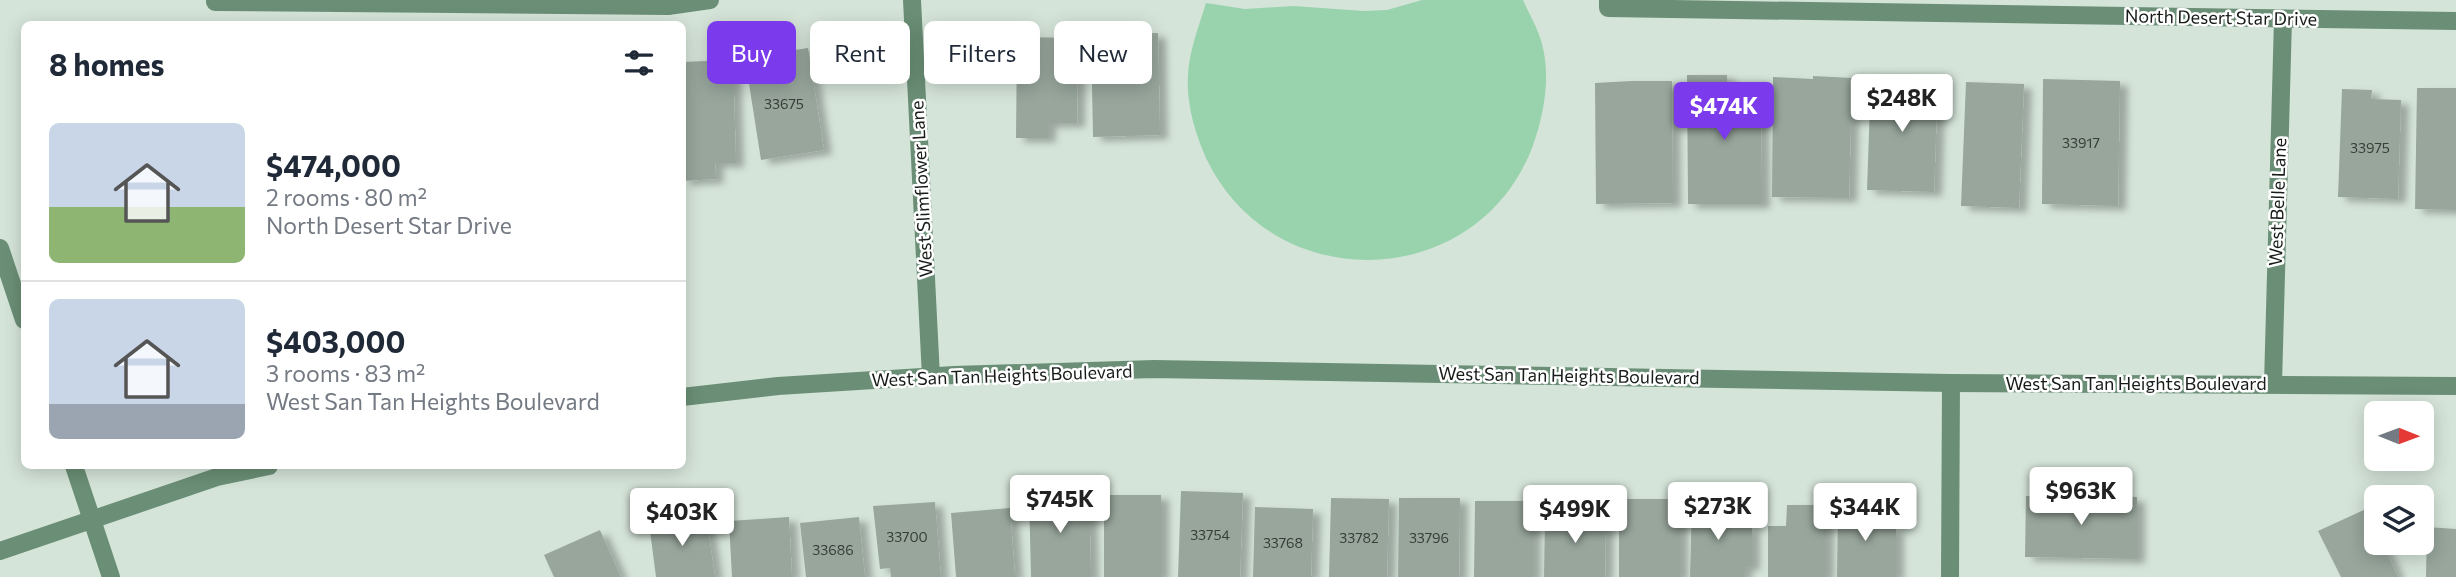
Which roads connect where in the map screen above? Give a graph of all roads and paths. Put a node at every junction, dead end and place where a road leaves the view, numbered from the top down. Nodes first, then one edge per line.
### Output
1 (710, 0) edge
2 (912, 0) edge
3 (215, 1) edge
4 (668, 3) edge
5 (1608, 4) edge
6 (2059, 8) edge
7 (2283, 19) junction
8 (2456, 21) edge
9 (0, 248) edge
10 (21, 311) edge
11 (931, 377) junction
12 (1951, 383) junction
13 (2273, 384) junction
14 (2456, 386) edge
15 (686, 397) edge
16 (75, 469) edge
17 (255, 469) edge
18 (92, 521) junction
19 (0, 551) edge
20 (111, 577) edge
21 (1950, 577) edge

1 - 4 street
2 - 11 street, West Slimflower Lane
3 - 4 street
5 - 6 street, North Desert Star Drive
6 - 7 street, North Desert Star Drive
7 - 8 street, North Desert Star Drive
7 - 13 street, West Belle Lane
9 - 10 street
11 - 12 street, West San Tan Heights Boulevard
11 - 15 street, West San Tan Heights Boulevard
12 - 13 street, West San Tan Heights Boulevard
12 - 21 street
13 - 14 street, West San Tan Heights Boulevard
16 - 18 street
17 - 18 street
18 - 19 street
18 - 20 street

